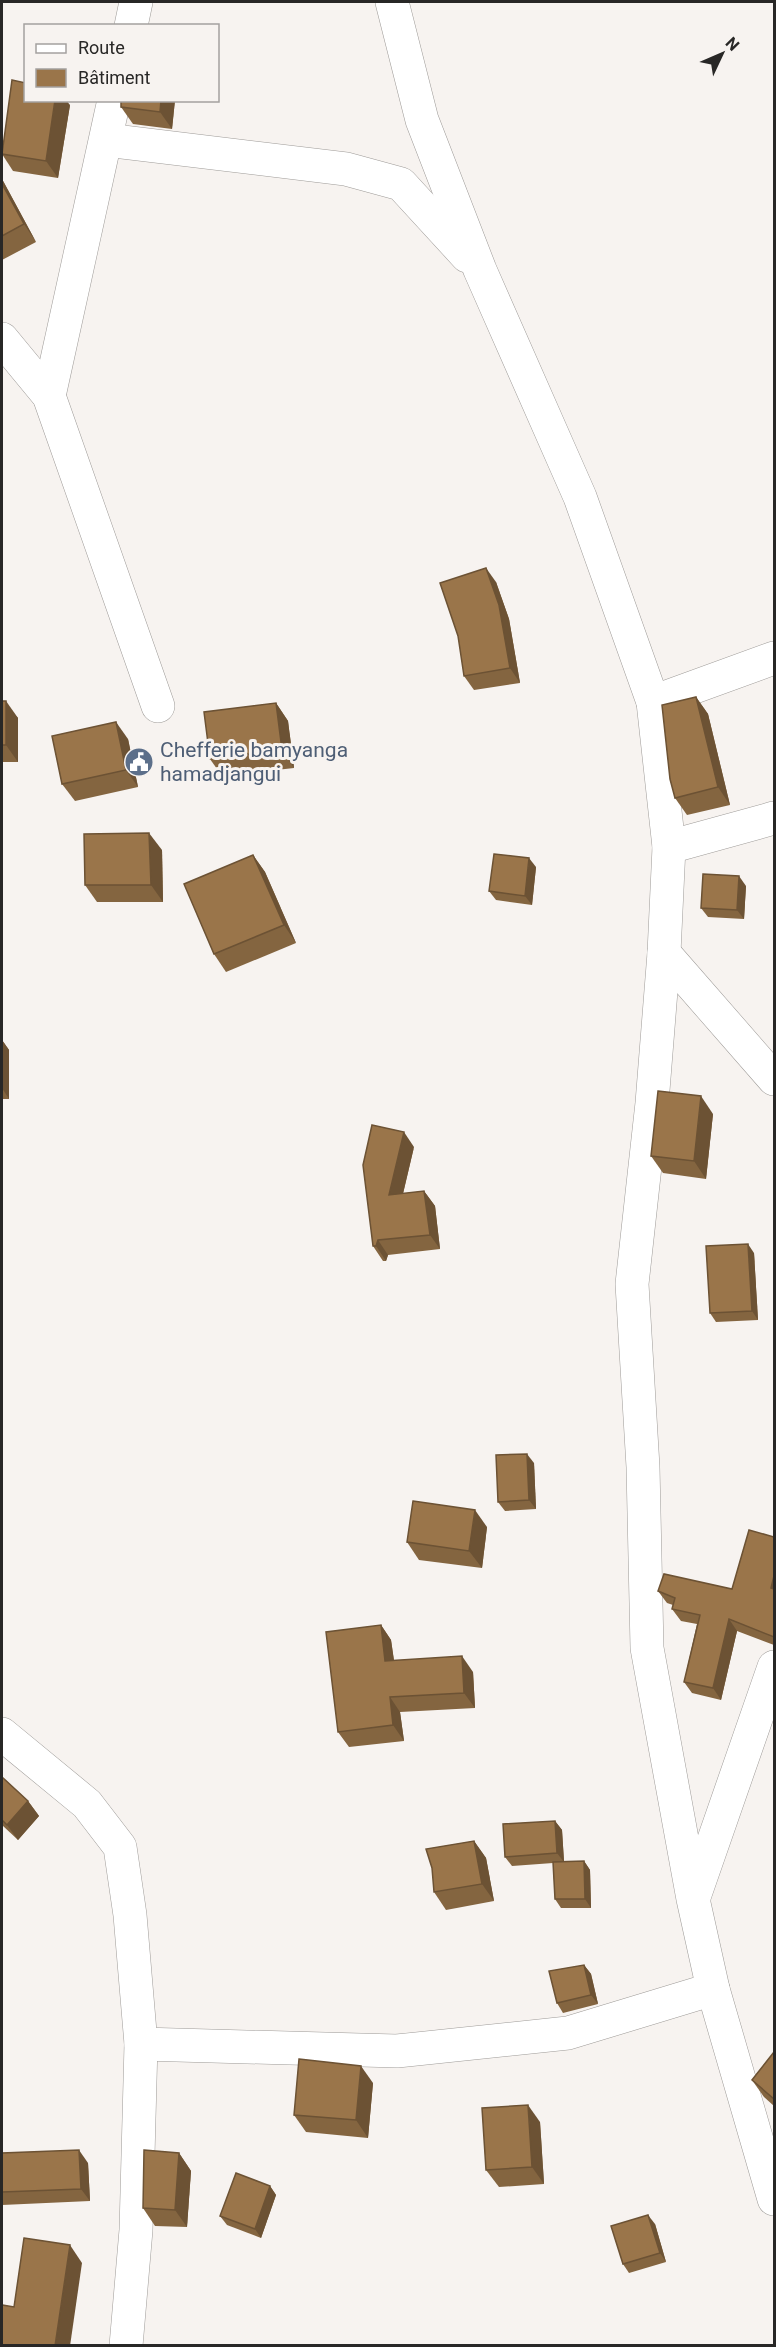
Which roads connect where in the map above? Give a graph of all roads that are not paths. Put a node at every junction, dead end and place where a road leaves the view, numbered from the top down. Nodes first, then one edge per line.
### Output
1 (136, 2) edge
2 (392, 2) edge
3 (131, 24) edge
4 (114, 102) edge
5 (106, 140) junction
6 (480, 270) junction
7 (2, 339) edge
8 (49, 396) junction
9 (774, 658) edge
10 (653, 702) junction
11 (158, 705) dead end
12 (774, 818) edge
13 (669, 847) junction
14 (664, 952) junction
15 (774, 1080) edge
16 (774, 1667) edge
17 (2, 1734) edge
18 (693, 1899) junction
19 (713, 1989) junction
20 (141, 2044) junction
21 (772, 2186) edge
22 (126, 2346) edge

1 - 3 street
2 - 6 street
4 - 5 street
5 - 6 street
5 - 8 street
6 - 10 street
7 - 8 street
8 - 11 street
9 - 10 street
10 - 13 street
12 - 13 street
13 - 14 street
14 - 15 street
14 - 18 street
16 - 18 street
17 - 20 street
18 - 19 street
19 - 20 street
19 - 21 street
20 - 22 street

